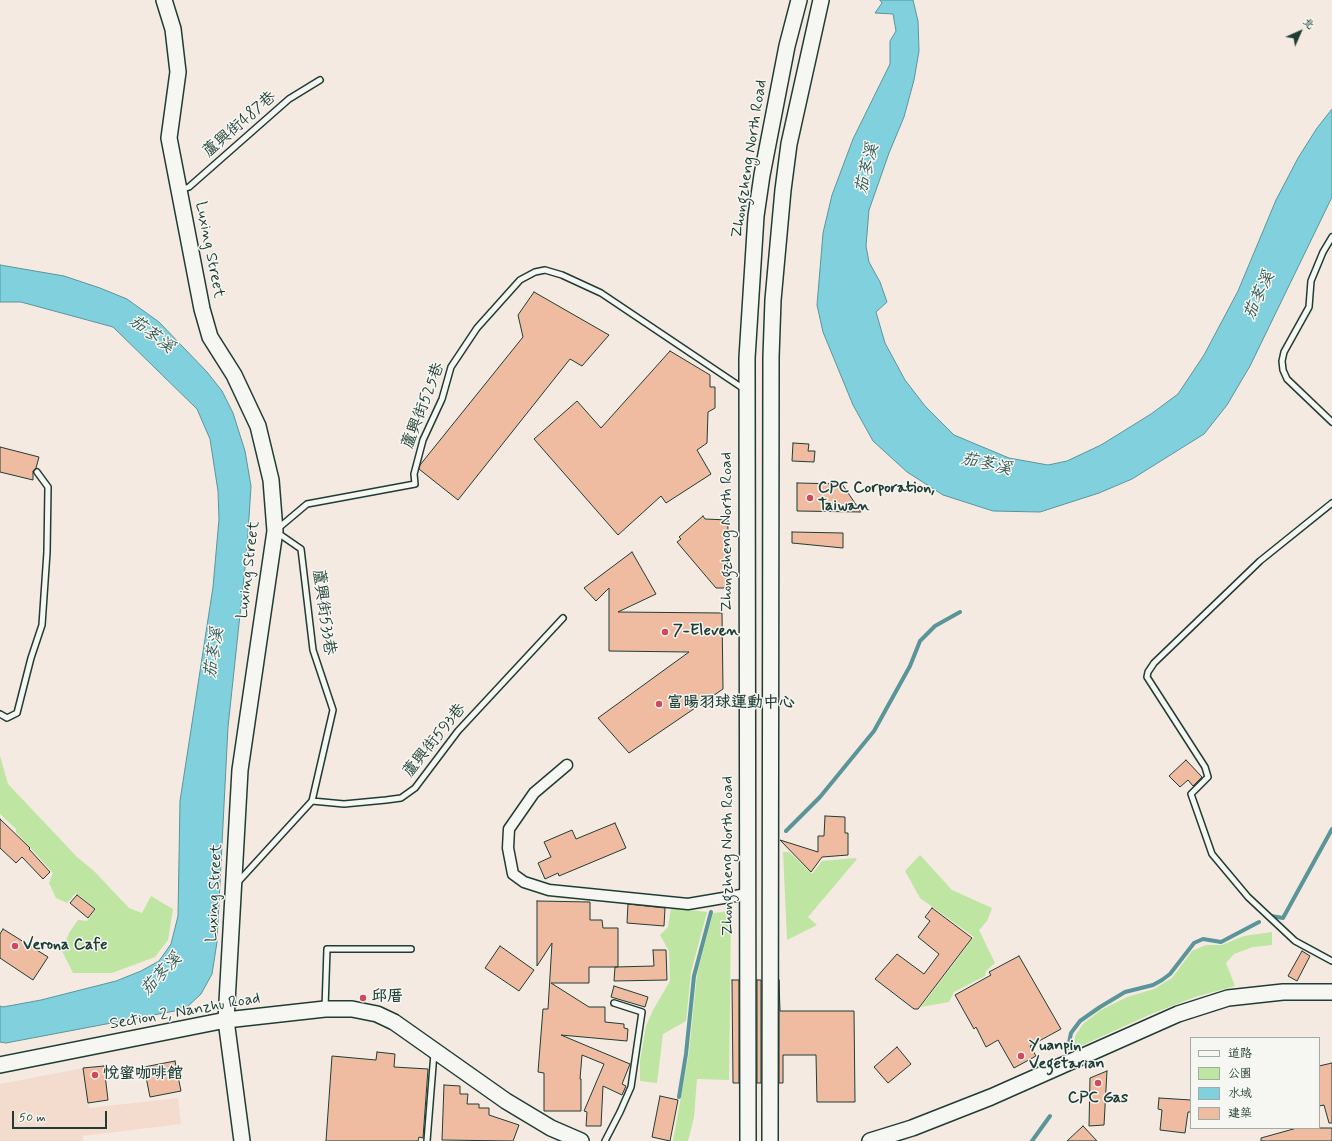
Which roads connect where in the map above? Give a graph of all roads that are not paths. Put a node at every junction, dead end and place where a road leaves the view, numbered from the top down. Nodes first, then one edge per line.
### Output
1 (164, 0) edge
2 (798, 0) edge
3 (821, 0) edge
4 (320, 80) dead end
5 (179, 190) junction
6 (1332, 237) edge
7 (746, 390) junction
8 (1332, 422) edge
9 (37, 472) dead end
10 (1332, 503) edge
11 (275, 531) junction
12 (563, 618) dead end
13 (0, 714) edge
14 (568, 765) dead end
15 (312, 801) junction
16 (233, 887) junction
17 (747, 894) junction
18 (412, 949) dead end
19 (1332, 961) edge
20 (1332, 992) edge
21 (614, 1002) dead end
22 (325, 1009) junction
23 (226, 1020) junction
24 (434, 1050) junction
25 (0, 1065) edge
26 (242, 1141) edge
27 (427, 1141) edge
28 (581, 1141) edge
29 (605, 1141) edge
30 (748, 1141) edge
31 (770, 1141) edge
32 (870, 1141) edge

1 - 5 street, Luxing Street
2 - 7 street, Zhongzheng North Road
3 - 31 street
4 - 5 lane, 蘆興街487巷
5 - 11 street, Luxing Street
6 - 8 lane
7 - 11 lane, 蘆興街525巷
7 - 17 street, Zhongzheng North Road
9 - 13 lane
10 - 19 lane
11 - 15 lane, 蘆興街533巷
11 - 16 street, Luxing Street
12 - 15 lane, 蘆興街593巷
14 - 17 street
15 - 16 lane
16 - 23 street, Luxing Street
17 - 30 street, Zhongzheng North Road
18 - 22 lane
20 - 32 street
21 - 29 lane
22 - 23 street, Section 2, Nanzhu Road
22 - 24 street, Section 2, Nanzhu Road
23 - 25 street, Section 2, Nanzhu Road
23 - 26 street, Luxing Street
24 - 27 lane
24 - 28 street, Section 2, Nanzhu Road

